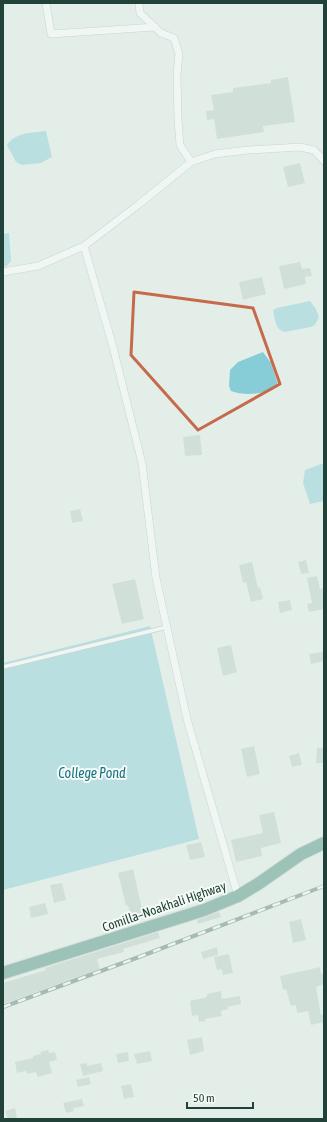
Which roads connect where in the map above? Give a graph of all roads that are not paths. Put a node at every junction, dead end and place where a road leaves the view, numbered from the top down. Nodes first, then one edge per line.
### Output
1 (46, 3) edge
2 (139, 3) edge
3 (155, 27) junction
4 (324, 161) edge
5 (191, 162) junction
6 (84, 246) junction
7 (3, 272) edge
8 (167, 627) junction
9 (3, 668) edge
10 (324, 843) edge
11 (238, 896) junction
12 (3, 973) edge

1 - 3 street
2 - 3 street
3 - 5 street
4 - 5 street
5 - 6 street
6 - 7 street
6 - 8 street
8 - 9 lane
8 - 11 street
10 - 11 highway, Comilla–Noakhali Highway
11 - 12 highway, Comilla–Noakhali Highway

